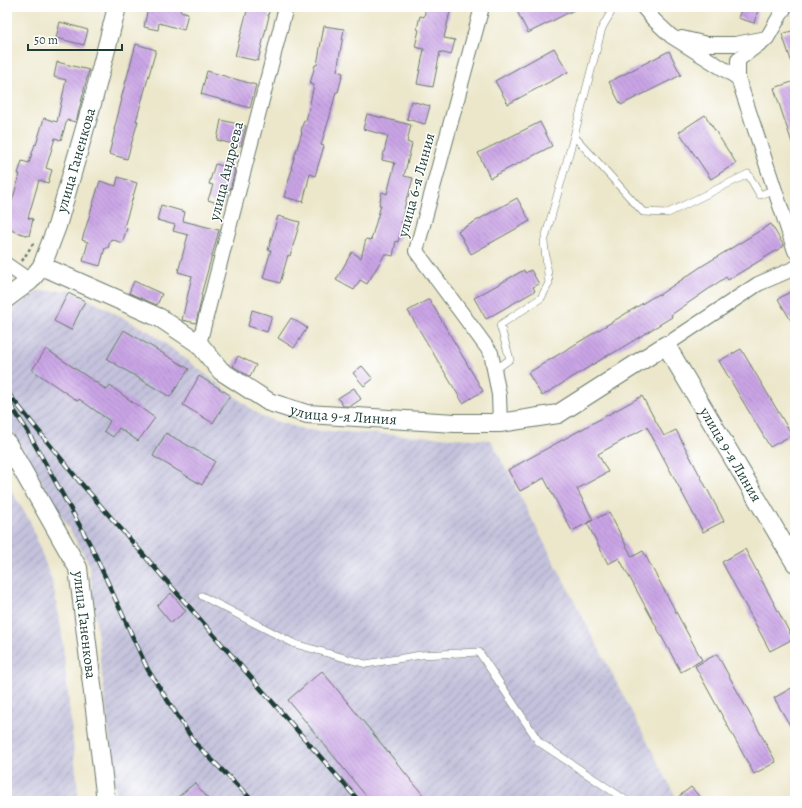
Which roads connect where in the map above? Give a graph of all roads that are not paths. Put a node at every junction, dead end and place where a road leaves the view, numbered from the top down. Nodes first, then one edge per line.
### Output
1 (117, 7) edge
2 (286, 7) edge
3 (482, 7) edge
4 (614, 7) edge
5 (644, 7) edge
6 (785, 7) edge
7 (671, 36) junction
8 (767, 38) junction
9 (738, 78) junction
10 (574, 136) junction
11 (775, 189) junction
12 (795, 250) edge
13 (7, 265) edge
14 (42, 266) junction
15 (795, 268) edge
16 (30, 281) junction
17 (7, 298) edge
18 (199, 344) junction
19 (666, 345) junction
20 (495, 370) junction
21 (500, 423) junction
22 (7, 443) edge
23 (795, 563) edge
24 (202, 596) dead end
25 (795, 792) edge
26 (795, 799) edge
27 (106, 801) edge
28 (627, 801) edge

1 - 14 street, улица Ганенкова
2 - 18 street, улица Андреева
3 - 20 street, улица 6-я Линия
4 - 10 lane
5 - 7 street
6 - 8 street
7 - 8 street
7 - 9 street
8 - 9 street
9 - 11 street
10 - 11 lane
10 - 20 lane
11 - 12 street
13 - 16 street
14 - 16 street, улица Ганенкова
14 - 18 street, улица 9-я Линия
15 - 19 street, улица 9-я Линия
16 - 17 street, улица Ганенкова
18 - 21 street, улица 9-я Линия
19 - 21 street, улица 9-я Линия
19 - 23 street, улица 9-я Линия
20 - 21 street, улица 6-я Линия
22 - 27 street, улица Ганенкова
24 - 28 lane
25 - 26 lane

